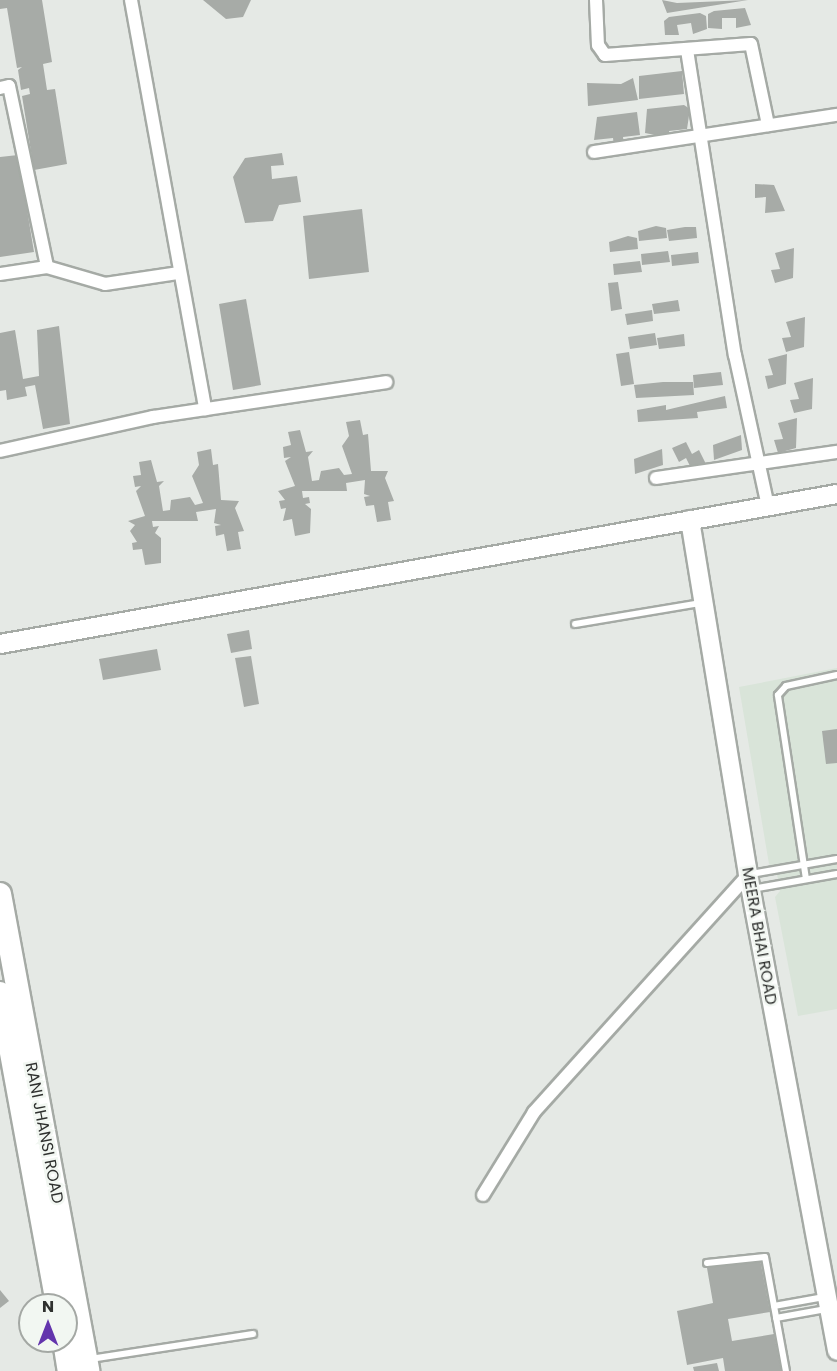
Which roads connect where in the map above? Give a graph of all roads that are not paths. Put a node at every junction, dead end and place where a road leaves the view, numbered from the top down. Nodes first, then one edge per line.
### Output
1 (131, 0) edge
2 (596, 0) edge
3 (687, 50) junction
4 (0, 88) edge
5 (837, 115) edge
6 (768, 125) junction
7 (702, 136) junction
8 (594, 152) dead end
9 (47, 267) junction
10 (179, 273) junction
11 (0, 274) edge
12 (386, 382) dead end
13 (205, 409) junction
14 (0, 451) edge
15 (837, 452) edge
16 (757, 465) junction
17 (656, 478) dead end
18 (837, 494) edge
19 (768, 506) junction
20 (690, 520) junction
21 (703, 603) junction
22 (575, 624) dead end
23 (0, 644) edge
24 (837, 675) edge
25 (837, 859) edge
26 (804, 865) junction
27 (837, 874) edge
28 (806, 879) junction
29 (749, 882) junction
30 (0, 894) edge
31 (0, 993) edge
32 (5, 1050) edge
33 (483, 1195) dead end
34 (707, 1263) dead end
35 (55, 1293) edge
36 (828, 1303) junction
37 (774, 1306) junction
38 (776, 1318) junction
39 (253, 1334) dead end
40 (837, 1351) edge
41 (72, 1353) edge
42 (81, 1367) edge
43 (786, 1371) edge

1 - 10 street
2 - 3 street
3 - 6 street
3 - 7 street
4 - 9 street
5 - 6 street
6 - 7 street
7 - 8 street
7 - 16 street
9 - 10 street
9 - 11 street
10 - 13 street
12 - 13 street
13 - 14 street
15 - 16 street
16 - 17 street
16 - 19 street
18 - 19 street
19 - 20 street
20 - 21 street, MEERA BHAI ROAD
20 - 23 street
21 - 22 lane
21 - 29 street, MEERA BHAI ROAD
24 - 26 lane
25 - 26 lane
26 - 28 lane
26 - 29 lane
27 - 28 lane
28 - 29 lane
29 - 33 street
29 - 36 street, MEERA BHAI ROAD
30 - 42 highway, RANI JHANSI ROAD
31 - 32 highway, RANI JHANSI ROAD
32 - 35 highway, RANI JHANSI ROAD
34 - 37 lane
36 - 37 lane
36 - 38 lane
36 - 40 street, MEERA BHAI ROAD
37 - 38 lane
38 - 43 lane
39 - 42 lane
41 - 42 highway

